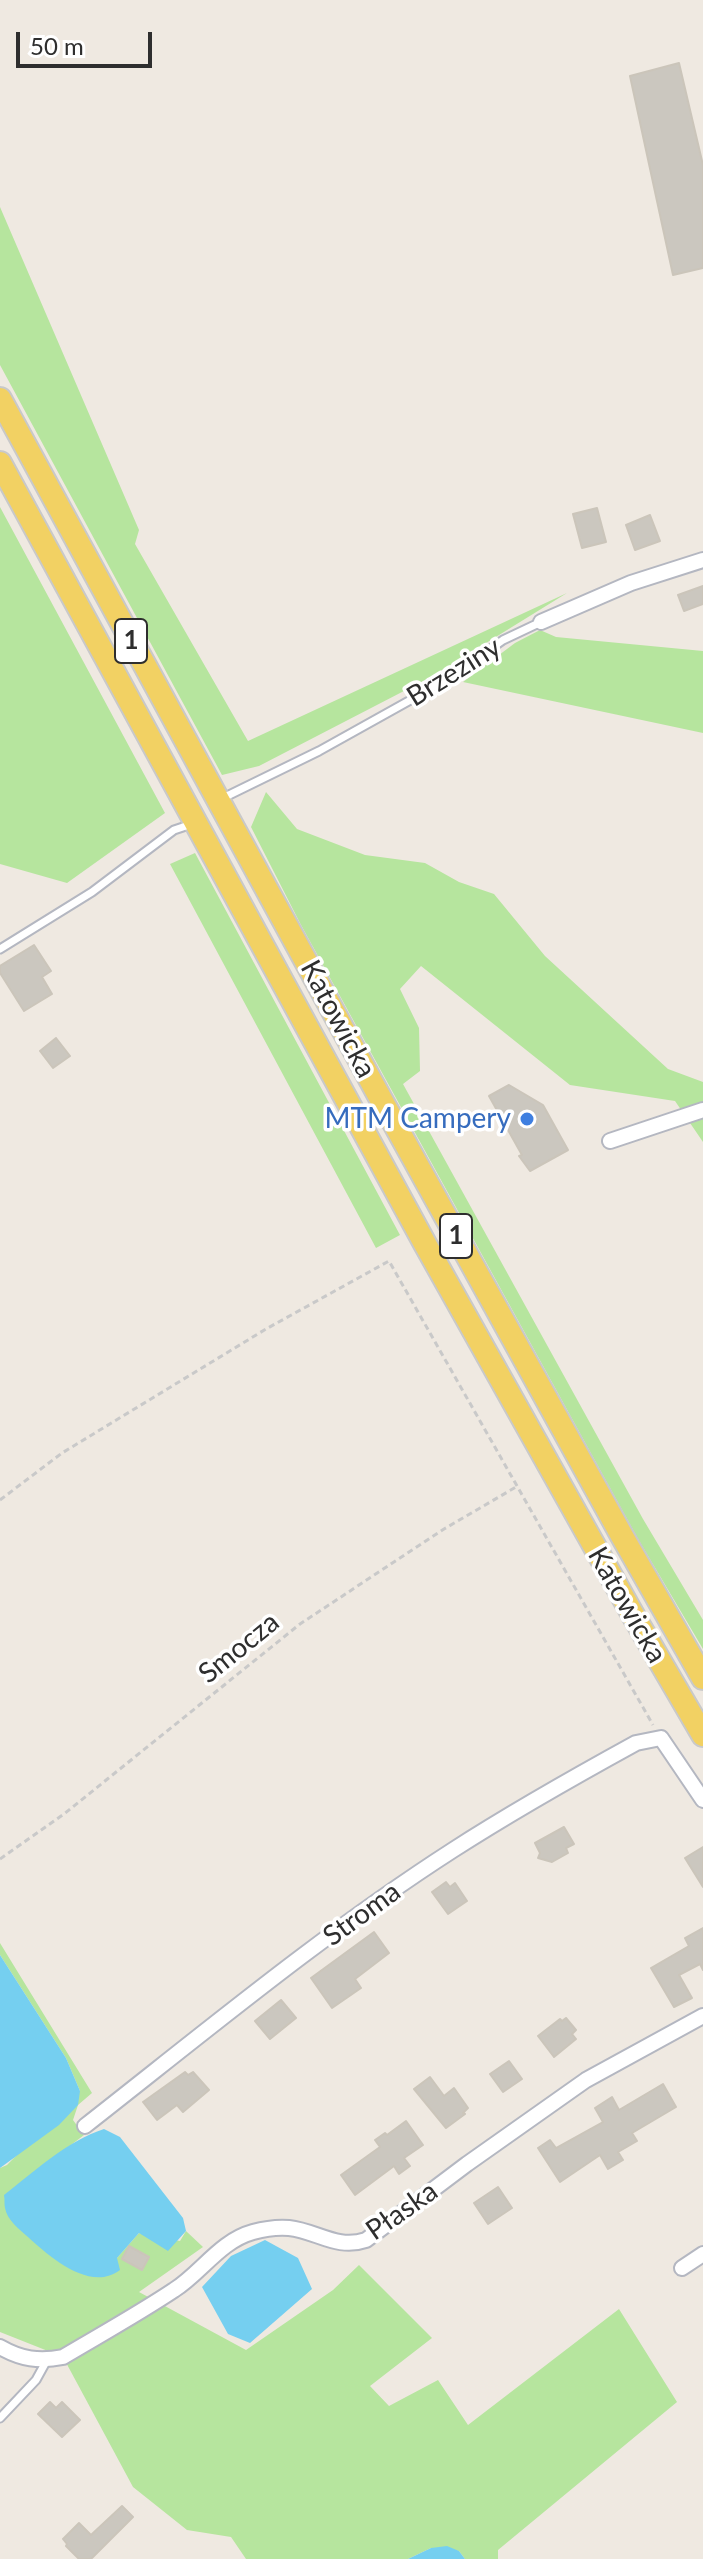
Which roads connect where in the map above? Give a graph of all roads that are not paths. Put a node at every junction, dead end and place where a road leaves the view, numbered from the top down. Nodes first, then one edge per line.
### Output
1 (0, 399) edge
2 (0, 463) edge
3 (703, 560) edge
4 (541, 622) joint
5 (213, 791) junction
6 (197, 825) junction
7 (0, 949) edge
8 (703, 1110) edge
9 (610, 1141) dead end
10 (703, 1678) edge
11 (703, 1735) edge
12 (703, 1800) edge
13 (703, 2016) edge
14 (85, 2126) dead end
15 (703, 2254) edge
16 (682, 2268) dead end
17 (0, 2347) edge
18 (47, 2360) junction
19 (0, 2418) edge

1 - 5 main road, Katowicka / 1
2 - 6 main road, Katowicka / 1
3 - 4 street, Brzeziny
4 - 5 lane, Brzeziny
5 - 10 main road, Katowicka / 1
6 - 7 lane
6 - 11 main road, Katowicka / 1
8 - 9 street
12 - 14 street, Stroma
13 - 18 street, Płaska
15 - 16 street
17 - 18 street
18 - 19 lane

